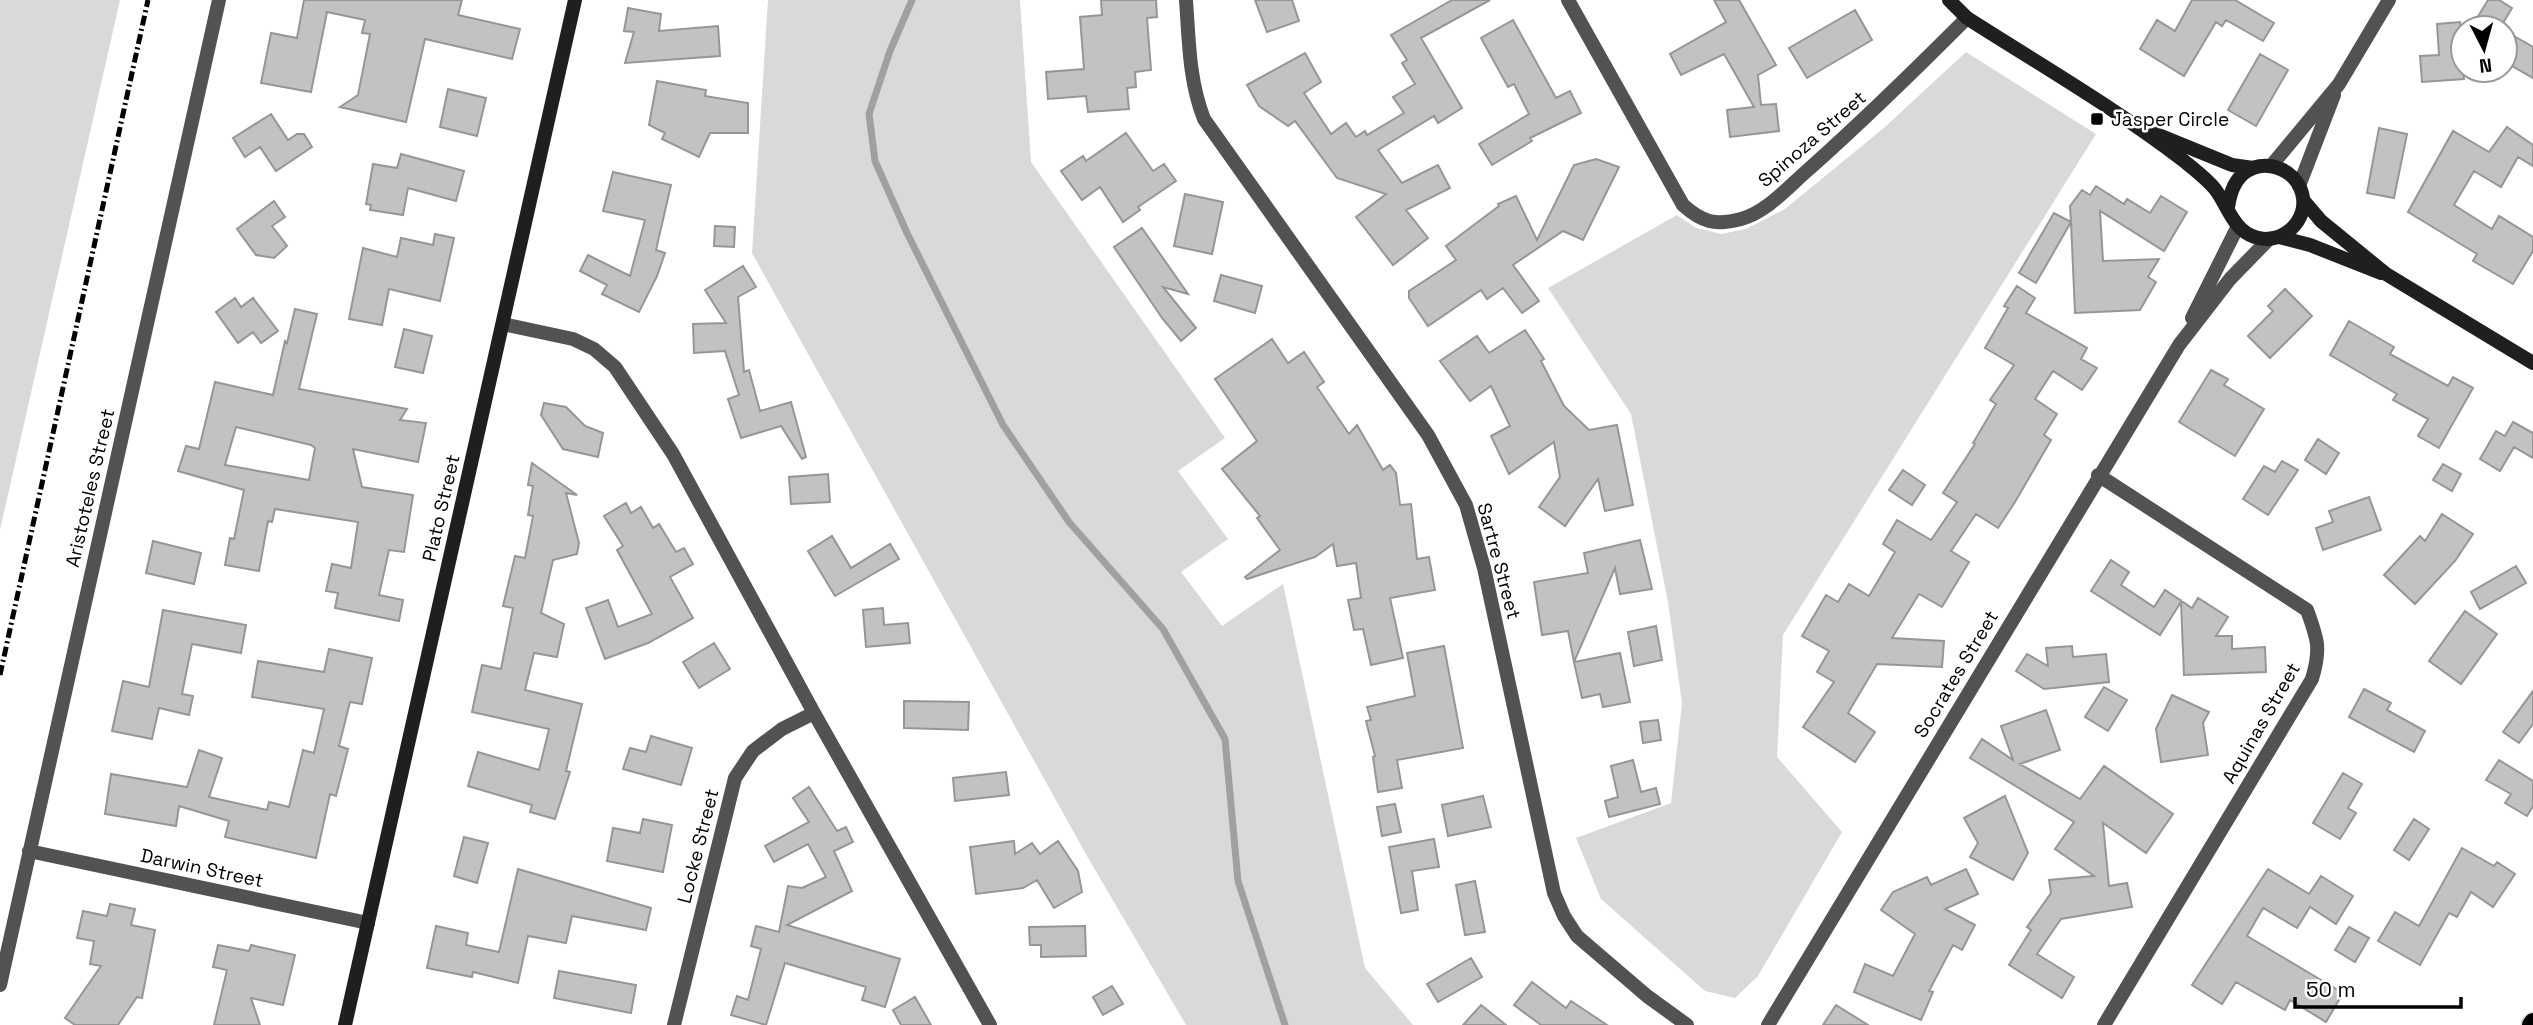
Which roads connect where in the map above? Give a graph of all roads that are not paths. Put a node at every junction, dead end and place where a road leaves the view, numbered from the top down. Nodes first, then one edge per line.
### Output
1 (219, 0) edge
2 (575, 0) edge
3 (1186, 0) edge
4 (1568, 0) edge
5 (1949, 0) edge
6 (2389, 0) edge
7 (1967, 18) junction
8 (2339, 84) junction
9 (2134, 124) junction
10 (2271, 166) junction
11 (2253, 168) junction
12 (2299, 186) junction
13 (2304, 201) junction
14 (2228, 207) junction
15 (2238, 226) junction
16 (2274, 238) junction
17 (2386, 274) junction
18 (503, 324) junction
19 (2179, 345) junction
20 (2533, 363) edge
21 (2098, 475) junction
22 (814, 713) junction
23 (29, 851) junction
24 (368, 923) junction
25 (0, 985) edge
26 (345, 1025) edge
27 (674, 1025) edge
28 (990, 1025) edge
29 (1686, 1025) edge
30 (1768, 1025) edge
31 (2104, 1025) edge

1 - 23 street, Aristoteles Street
2 - 18 street, Plato Street
3 - 29 street, Sartre Street
4 - 7 street, Spinoza Street
5 - 7 street
6 - 8 street
7 - 9 street
8 - 10 street
8 - 12 street
9 - 11 street
9 - 14 street
10 - 11 street
10 - 12 street
11 - 14 street
12 - 13 street
13 - 16 street
13 - 17 street
14 - 15 street
15 - 16 street
15 - 19 street, Socrates Street
16 - 17 street
16 - 19 street, Socrates Street
17 - 20 street
18 - 22 street
18 - 24 street, Plato Street
19 - 21 street, Socrates Street
21 - 30 street, Socrates Street
21 - 31 street, Aquinas Street
22 - 27 street, Locke Street
22 - 28 street
23 - 24 street, Darwin Street
23 - 25 street, Aristoteles Street
24 - 26 street, Plato Street

